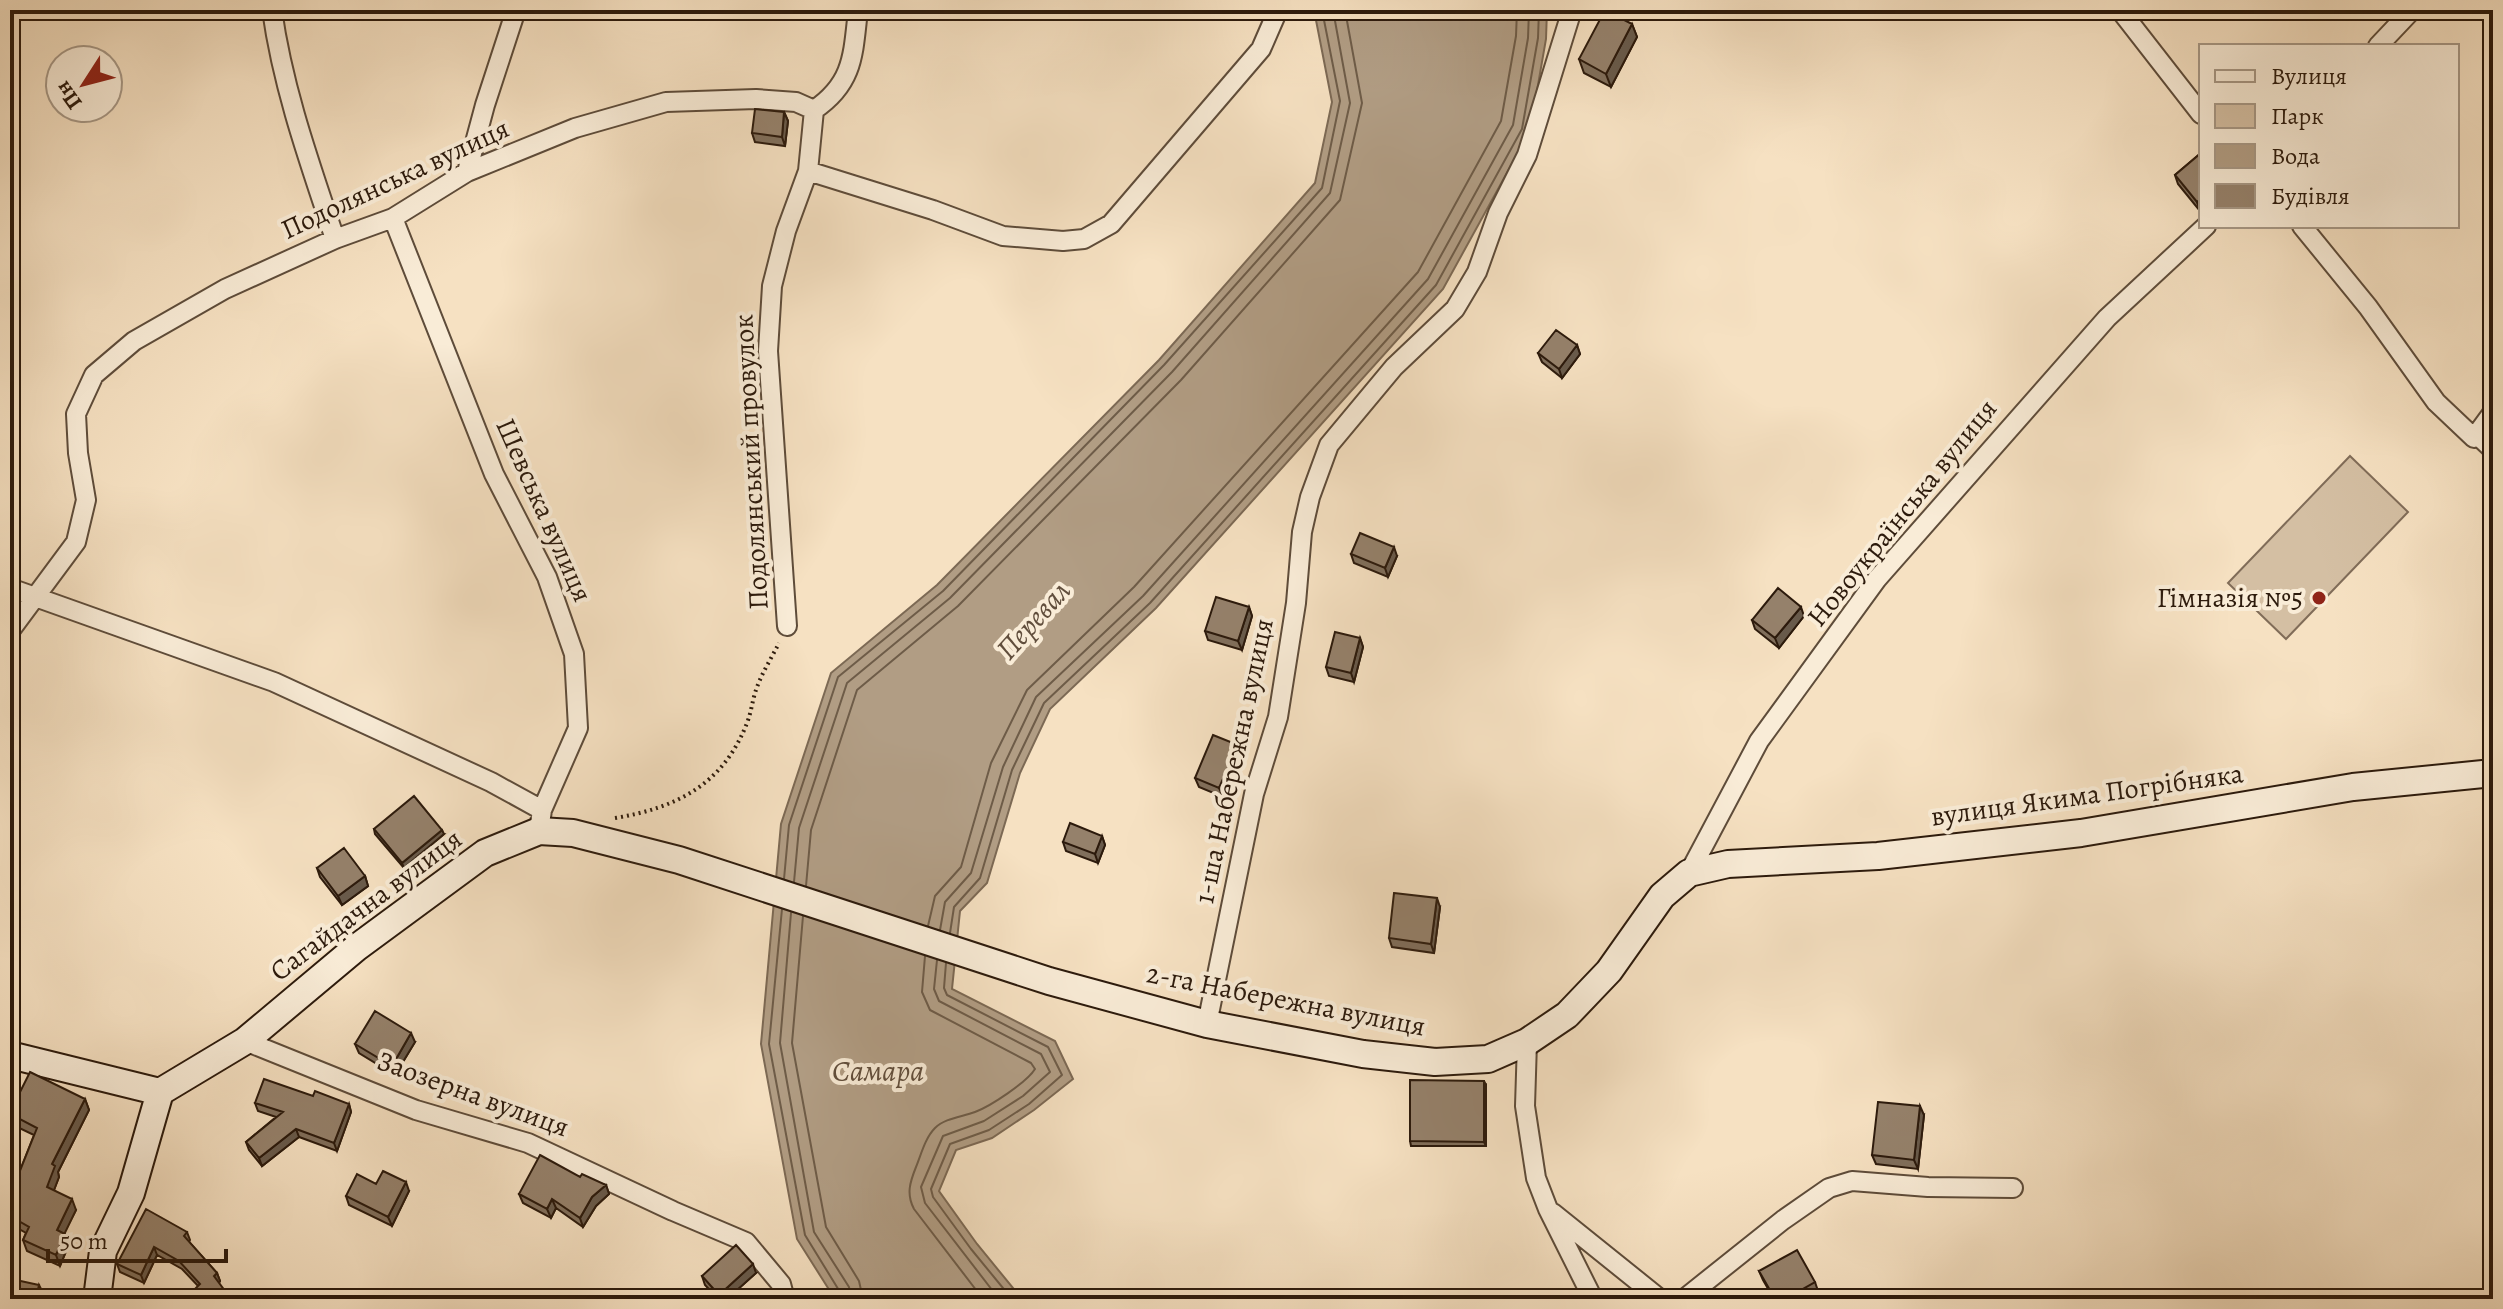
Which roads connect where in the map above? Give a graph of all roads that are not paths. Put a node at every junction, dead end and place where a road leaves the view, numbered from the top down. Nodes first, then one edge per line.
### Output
1 (272, 10) edge
2 (516, 10) edge
3 (858, 10) edge
4 (1278, 10) edge
5 (1572, 10) edge
6 (2120, 10) edge
7 (2412, 10) edge
8 (2380, 44) edge
9 (814, 110) junction
10 (2199, 111) edge
11 (808, 171) junction
12 (467, 172) junction
13 (393, 218) junction
14 (2204, 228) edge
15 (2304, 228) edge
16 (335, 239) junction
17 (2493, 412) edge
18 (2474, 438) junction
19 (2493, 456) edge
20 (10, 588) edge
21 (33, 598) junction
22 (787, 626) road end
23 (10, 631) edge
24 (2493, 773) edge
25 (541, 821) junction
26 (679, 860) joint
27 (1689, 873) junction
28 (1207, 1024) junction
29 (245, 1041) junction
30 (1527, 1042) junction
31 (10, 1055) edge
32 (160, 1092) junction
33 (2013, 1188) dead end
34 (1548, 1209) junction
35 (97, 1299) edge
36 (785, 1299) edge
37 (1593, 1299) edge
38 (1660, 1299) edge
39 (1684, 1299) edge

1 - 16 street
2 - 12 street
3 - 9 street
4 - 11 street
5 - 28 street, 1-ша Набережна вулиця
6 - 10 street
7 - 8 street
9 - 11 street, Подолянський провулок
9 - 12 street, Подолянська вулиця
11 - 22 street, Подолянський провулок
12 - 13 street, Подолянська вулиця
13 - 16 street, Подолянська вулиця
13 - 25 street, Шевська вулиця
14 - 27 street, Новоукраїнська вулиця
15 - 18 street
16 - 21 street, Подолянська вулиця
17 - 18 street
18 - 19 lane
20 - 21 street, Сагайдачна вулиця
21 - 23 street, Подолянська вулиця
21 - 25 street, Сагайдачна вулиця
24 - 27 street, вулиця Якима Погрібняка
25 - 26 street, Сагайдачна вулиця
25 - 29 street, Сагайдачна вулиця
26 - 28 street, 2-га Набережна вулиця
27 - 30 street, 2-га Набережна вулиця
28 - 30 street, 2-га Набережна вулиця
29 - 32 street, Сагайдачна вулиця
29 - 36 street, Заозерна вулиця
30 - 34 street
31 - 32 street
32 - 35 street
33 - 39 street
34 - 37 street
34 - 38 street

